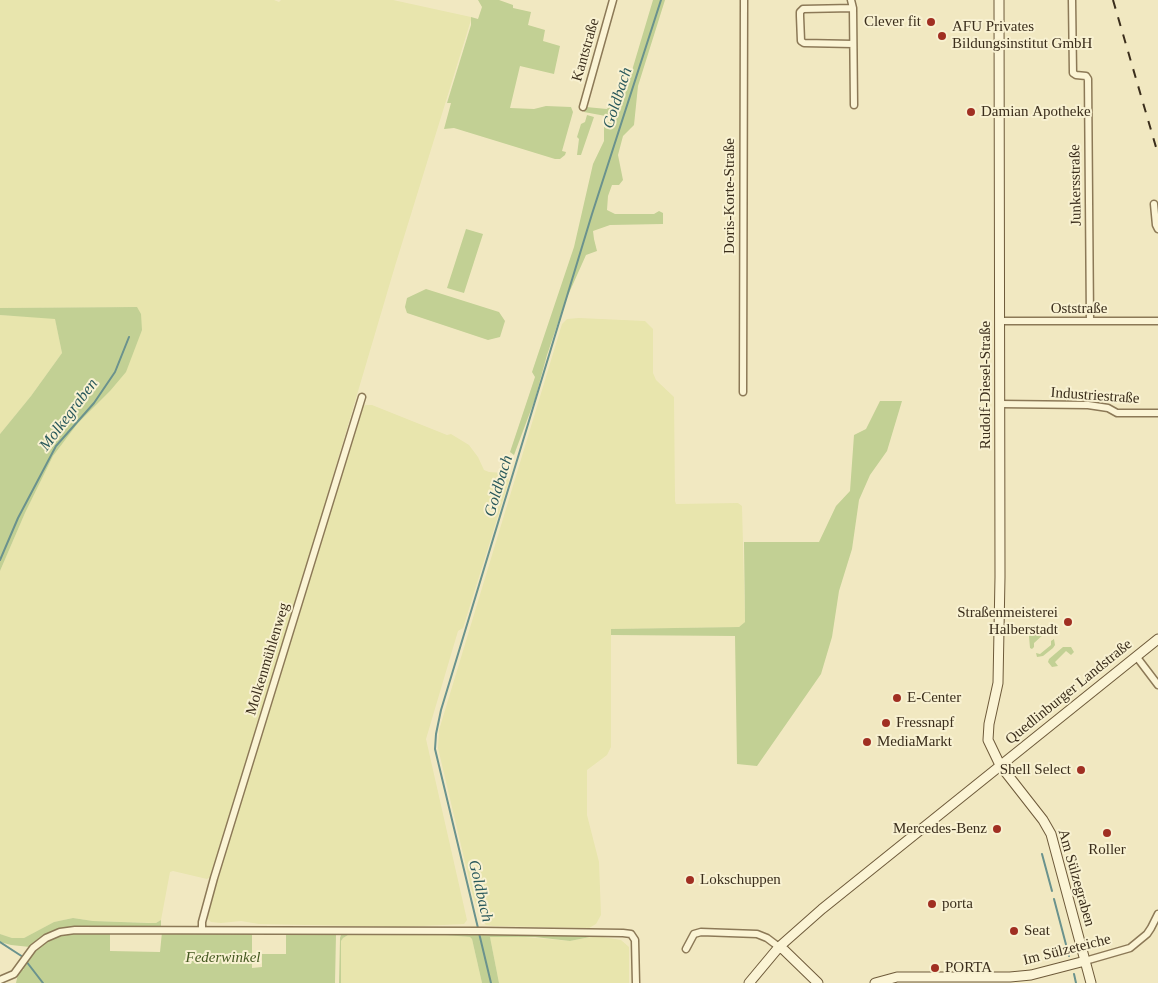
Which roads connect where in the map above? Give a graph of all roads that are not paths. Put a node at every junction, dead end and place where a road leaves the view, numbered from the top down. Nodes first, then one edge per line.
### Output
1 (613, 0) edge
2 (744, 0) edge
3 (851, 0) edge
4 (999, 0) edge
5 (1072, 0) edge
6 (853, 8) junction
7 (853, 44) junction
8 (854, 105) dead end
9 (583, 107) dead end
10 (1154, 204) dead end
11 (1158, 229) edge
12 (1000, 321) junction
13 (1090, 321) junction
14 (1158, 321) edge
15 (743, 392) dead end
16 (362, 397) dead end
17 (1000, 404) junction
18 (1158, 413) edge
19 (1158, 639) edge
20 (1136, 656) junction
21 (1158, 685) edge
22 (1000, 766) junction
23 (1158, 914) edge
24 (202, 930) junction
25 (779, 947) junction
26 (686, 949) dead end
27 (1086, 962) junction
28 (0, 980) edge
29 (636, 983) edge
30 (749, 983) edge
31 (818, 983) edge
32 (875, 983) edge
33 (1091, 983) edge

1 - 9 street, Kantstraße
2 - 15 street, Doris-Korte-Straße
3 - 6 street
4 - 12 street, Rudolf-Diesel-Straße
5 - 13 street, Junkersstraße
6 - 7 street
6 - 7 street
7 - 8 street
10 - 11 street
12 - 13 street, Oststraße
12 - 17 street, Rudolf-Diesel-Straße
13 - 14 street, Oststraße
16 - 24 street, Molkenmühlenweg
17 - 18 street, Industriestraße
17 - 22 street, Rudolf-Diesel-Straße
19 - 20 street, Quedlinburger Landstraße
20 - 21 street
20 - 22 street, Quedlinburger Landstraße
22 - 25 street, Quedlinburger Landstraße
22 - 27 street, Am Sülzegraben
23 - 27 street, Im Sülzeteiche
24 - 28 street
24 - 29 street
25 - 26 street
25 - 30 street
25 - 31 street
27 - 32 street, Im Sülzeteiche
27 - 33 street, Am Sülzegraben

